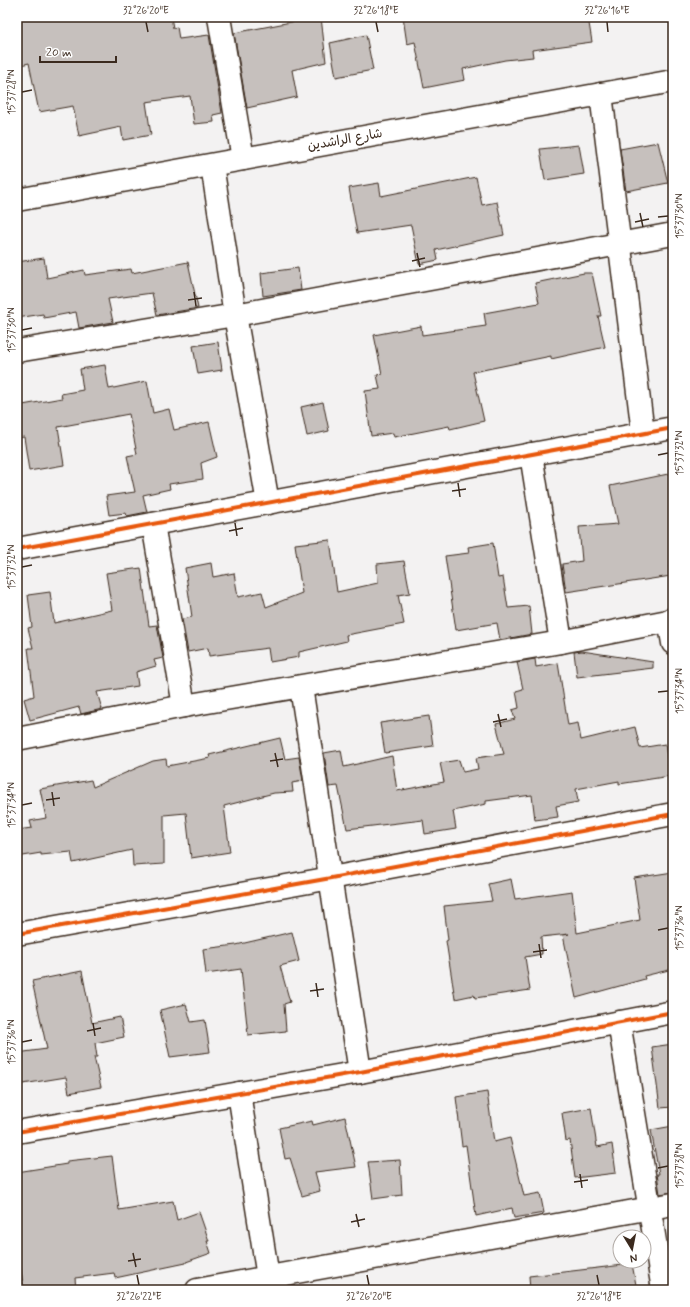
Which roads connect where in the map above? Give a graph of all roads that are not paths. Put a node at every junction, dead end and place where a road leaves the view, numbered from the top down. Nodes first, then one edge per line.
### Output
1 (219, 17) edge
2 (673, 81) edge
3 (601, 94) junction
4 (242, 159) junction
5 (212, 165) junction
6 (17, 200) edge
7 (673, 234) edge
8 (620, 244) junction
9 (235, 315) junction
10 (17, 350) edge
11 (673, 428) edge
12 (644, 433) junction
13 (531, 454) junction
14 (268, 502) junction
15 (153, 524) junction
16 (17, 549) edge
17 (671, 620) edge
18 (561, 642) junction
19 (673, 643) edge
20 (301, 687) junction
21 (184, 706) junction
22 (17, 739) edge
23 (673, 814) edge
24 (331, 878) junction
25 (17, 934) edge
26 (673, 1012) edge
27 (619, 1022) junction
28 (360, 1072) junction
29 (239, 1093) junction
30 (17, 1132) edge
31 (673, 1204) edge
32 (648, 1208) junction
33 (270, 1284) edge
34 (196, 1290) edge
35 (663, 1290) edge

1 - 4 street
2 - 3 street, شارع الراشدين
3 - 4 street, شارع الراشدين
3 - 8 street
4 - 5 street, شارع الراشدين
5 - 6 street, شارع الراشدين
5 - 9 street
7 - 8 street
8 - 9 street
8 - 12 street
9 - 10 street
9 - 14 street
11 - 12 street
12 - 13 street
13 - 14 street
13 - 18 street
14 - 15 street
15 - 16 street
15 - 21 street
17 - 18 street
17 - 19 street
18 - 20 street
20 - 21 street
20 - 24 street
21 - 22 street
23 - 24 street
24 - 25 street
24 - 28 street
26 - 27 street
27 - 28 street
27 - 32 street
28 - 29 street
29 - 30 street
29 - 33 street
31 - 32 street
32 - 33 street
32 - 35 street
33 - 34 street

